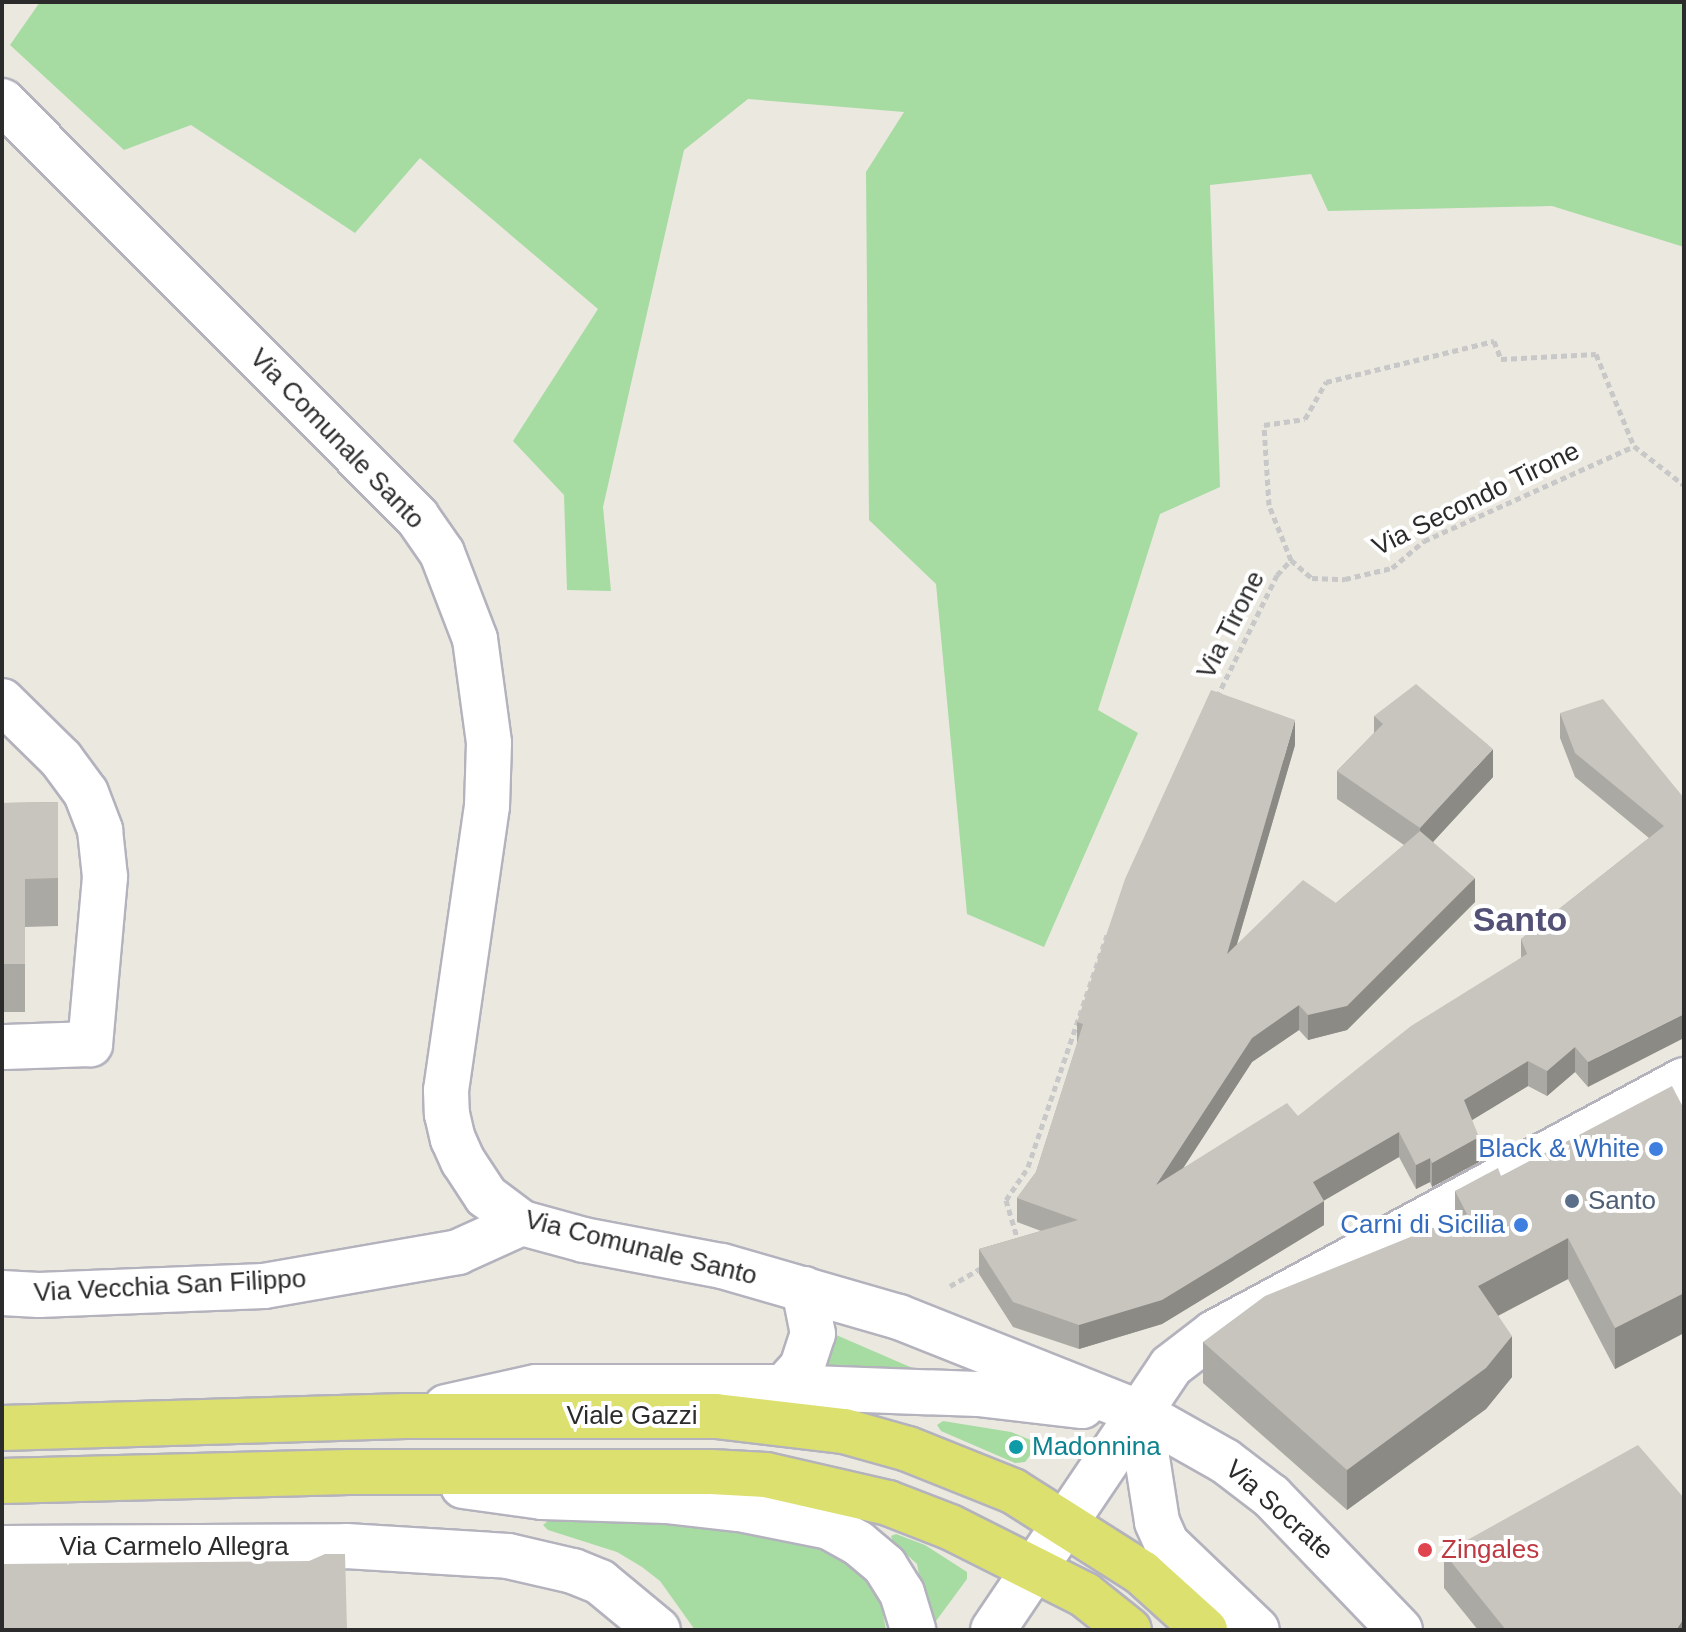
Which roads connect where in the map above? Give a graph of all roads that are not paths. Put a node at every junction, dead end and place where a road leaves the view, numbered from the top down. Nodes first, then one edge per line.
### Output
1 (2, 101) edge
2 (2, 701) edge
3 (2, 1047) edge
4 (1684, 1080) edge
5 (522, 1223) junction
6 (804, 1289) junction
7 (2, 1293) edge
8 (784, 1387) junction
9 (1140, 1413) junction
10 (406, 1416) junction
11 (2, 1428) edge
12 (349, 1472) junction
13 (2, 1481) edge
14 (1063, 1522) junction
15 (346, 1546) junction
16 (2, 1548) edge
17 (1032, 1567) junction
18 (2, 1585) edge
19 (628, 1613) edge
20 (992, 1626) edge
21 (658, 1630) edge
22 (913, 1630) edge
23 (1129, 1630) edge
24 (1205, 1630) edge
25 (1257, 1630) edge
26 (1400, 1630) edge

1 - 5 street, Via Comunale Santo
2 - 3 street
4 - 9 street
5 - 6 street, Via Comunale Santo
5 - 7 street, Via Vecchia San Filippo
6 - 8 street
6 - 9 street, Via Comunale Santo
8 - 9 street
8 - 10 street
9 - 14 street
9 - 25 street
9 - 26 street, Via Socrate
10 - 11 main road, Viale Gazzi
10 - 14 main road, Viale Gazzi
12 - 13 main road
12 - 17 main road
12 - 22 street
14 - 17 street
14 - 24 main road, Viale Gazzi
15 - 16 street, Via Carmelo Allegra
15 - 18 street, Via Carmelo Allegra
15 - 19 street, Via Carmelo Allegra
17 - 20 street
17 - 23 main road
19 - 21 street, Via Carmelo Allegra

